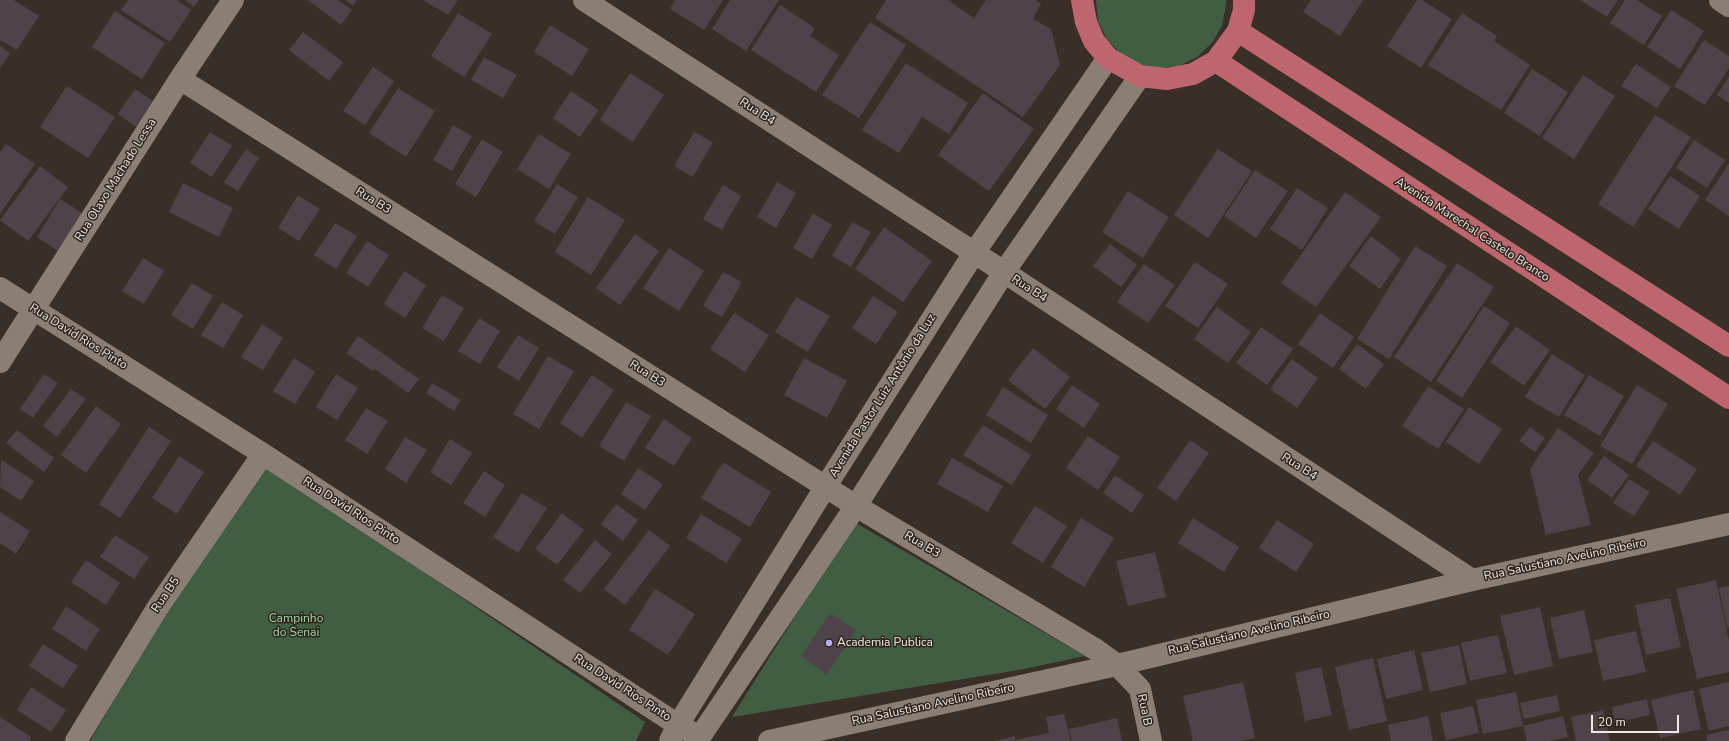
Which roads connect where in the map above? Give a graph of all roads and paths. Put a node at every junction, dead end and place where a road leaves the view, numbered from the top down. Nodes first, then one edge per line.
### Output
1 (233, 0) edge
2 (584, 0) edge
3 (1082, 0) edge
4 (1244, 0) edge
5 (1720, 0) edge
6 (1729, 6) edge
7 (1238, 31) junction
8 (1108, 58) junction
9 (1216, 61) junction
10 (1140, 76) junction
11 (180, 79) junction
12 (974, 253) junction
13 (1004, 272) junction
14 (0, 288) edge
15 (34, 309) junction
16 (1729, 346) edge
17 (0, 362) edge
18 (1729, 398) edge
19 (263, 454) junction
20 (826, 486) junction
21 (856, 506) junction
22 (1729, 524) edge
23 (1472, 580) junction
24 (1117, 665) junction
25 (674, 733) edge
26 (699, 739) edge
27 (76, 741) edge
28 (769, 741) edge
29 (1151, 741) edge

1 - 11 street, Rua Olavo Machado Lessa
2 - 12 street, Rua B4
3 - 8 main road
4 - 7 main road
5 - 6 street
7 - 9 main road
7 - 16 main road
8 - 10 main road
8 - 12 street, Avenida Pastor Luiz Antônio da Luz
9 - 10 main road
9 - 18 main road, Avenida Marechal Castelo Branco
10 - 13 street
11 - 15 street, Rua Olavo Machado Lessa
11 - 20 street, Rua B3
12 - 13 street, Rua B4
12 - 20 street, Avenida Pastor Luiz Antônio da Luz
13 - 21 street
13 - 23 street, Rua B4
14 - 15 street, Rua David Rios Pinto
15 - 17 street, Rua Olavo Machado Lessa
15 - 19 street, Rua David Rios Pinto
19 - 25 street, Rua David Rios Pinto
19 - 27 street, Rua B5
20 - 21 street, Rua B3
20 - 25 street, Avenida Pastor Luiz Antônio da Luz
21 - 24 street, Rua B3
21 - 26 street
22 - 23 street, Rua Salustiano Avelino Ribeiro
23 - 24 street, Rua Salustiano Avelino Ribeiro
24 - 28 street, Rua Salustiano Avelino Ribeiro
24 - 29 street, Rua B
25 - 26 street, Rua David Rios Pinto

